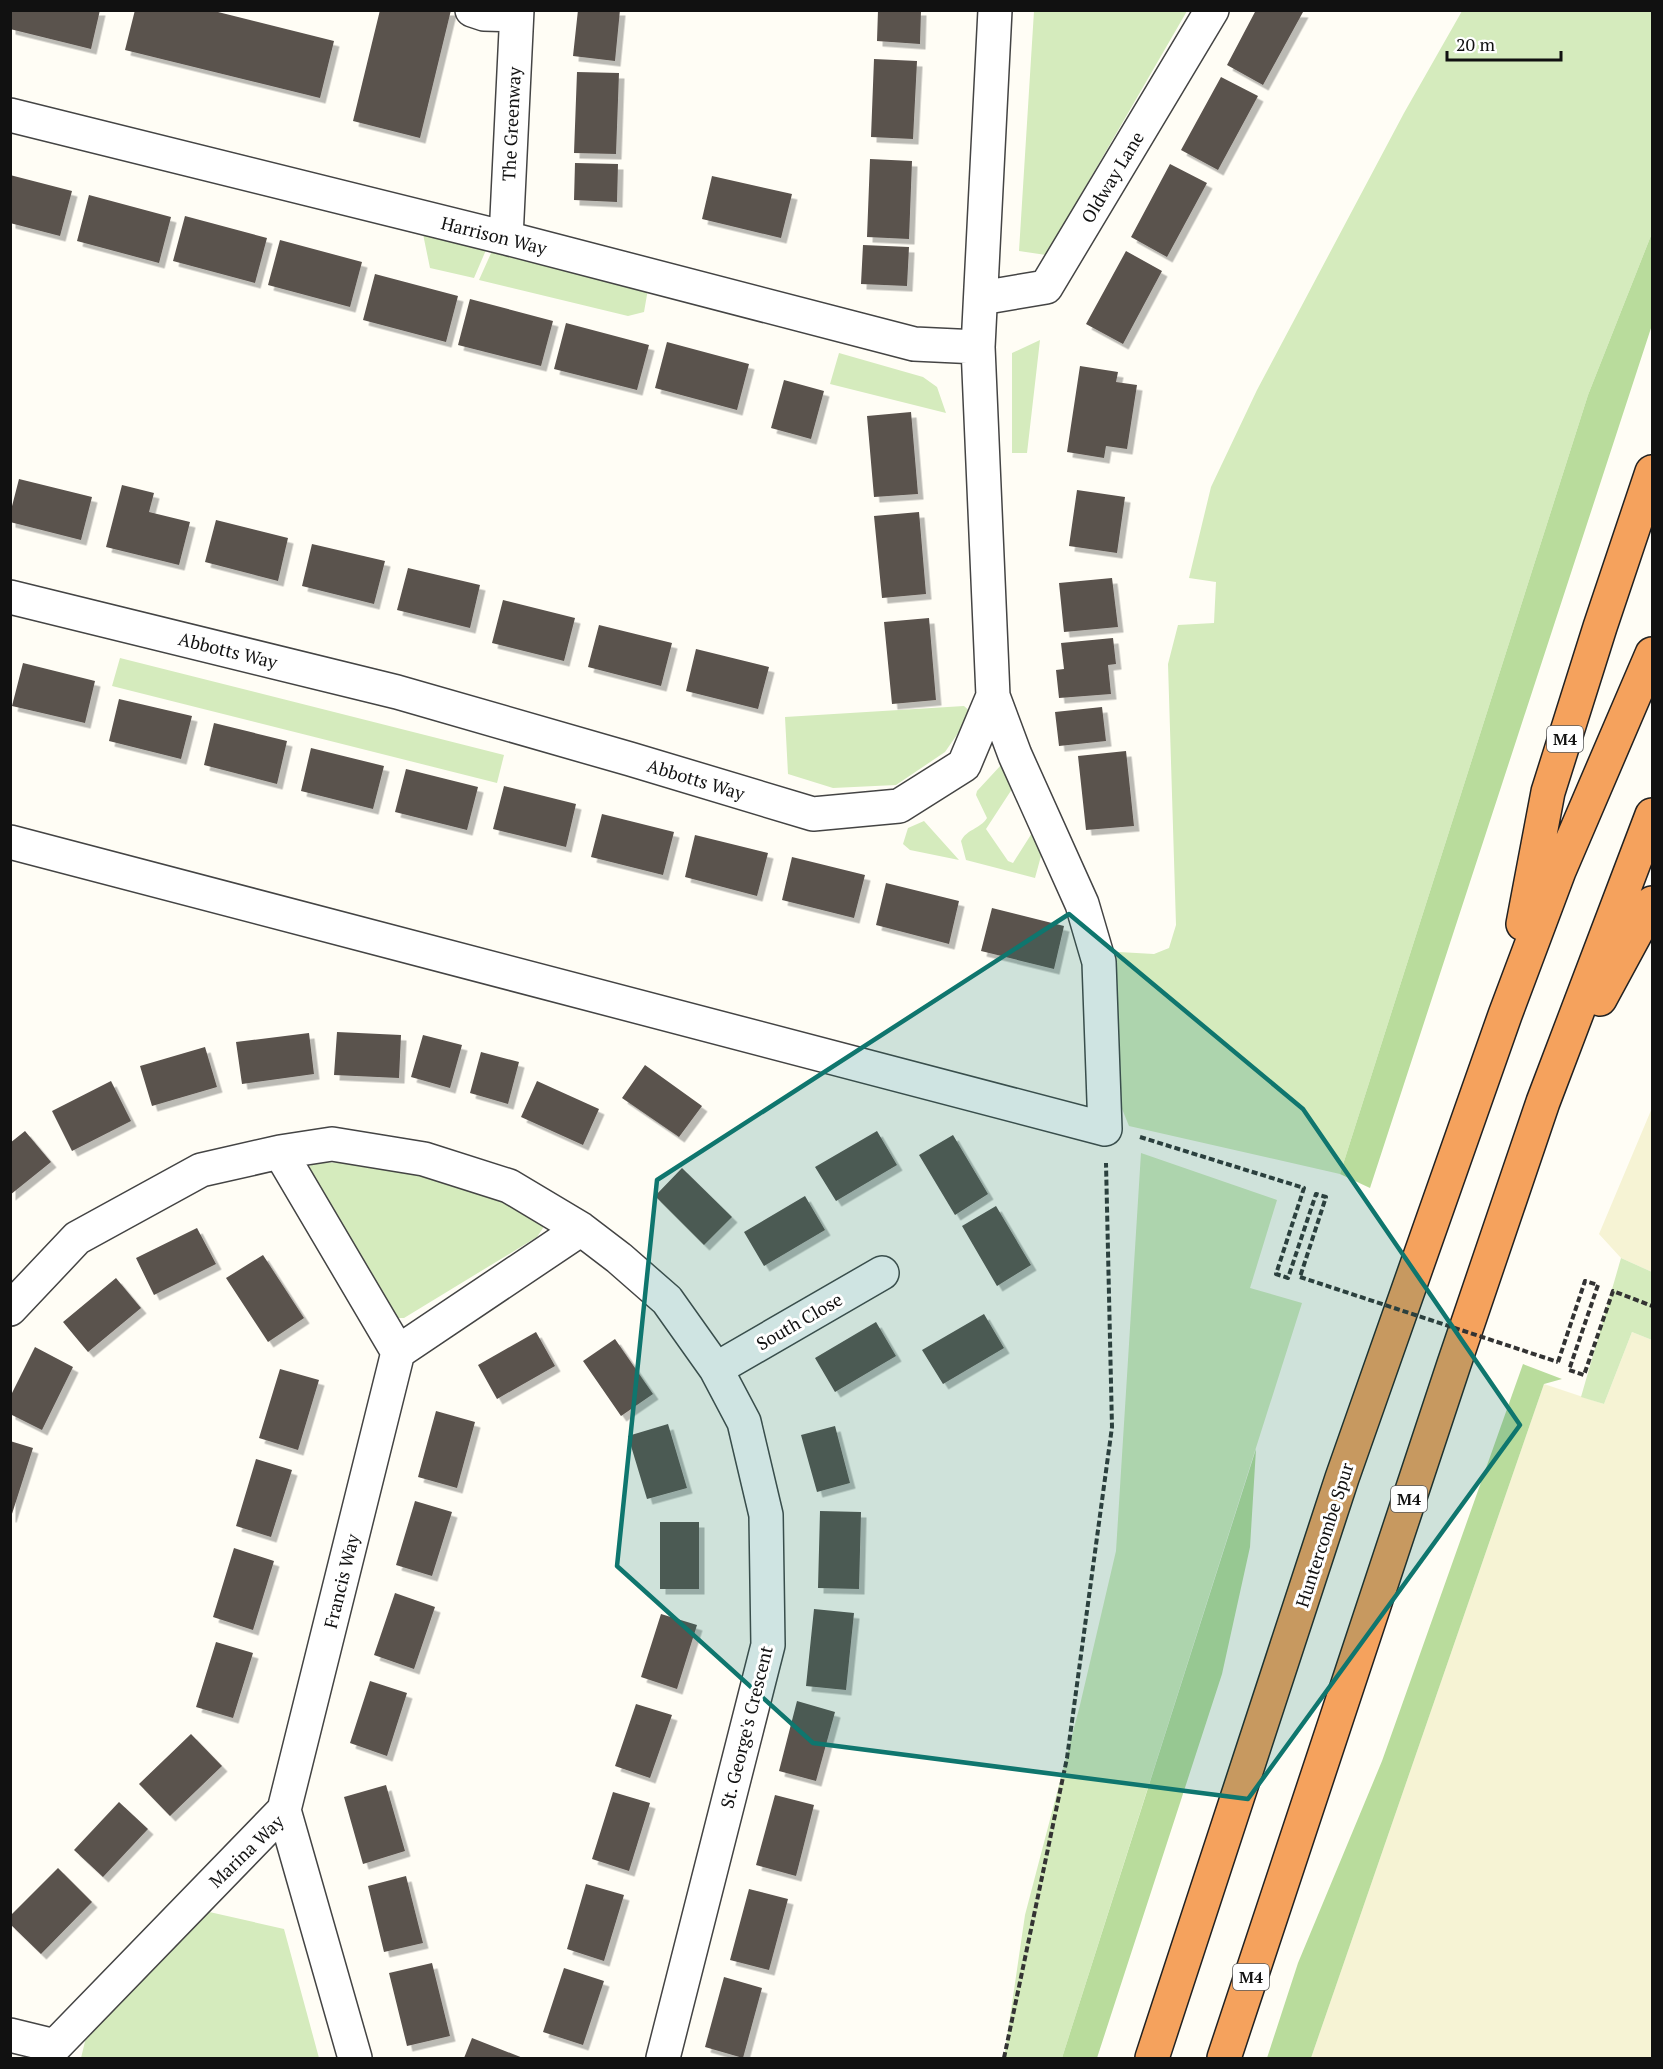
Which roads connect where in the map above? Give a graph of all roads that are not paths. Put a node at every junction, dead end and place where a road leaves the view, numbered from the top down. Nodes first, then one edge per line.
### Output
1 (472, 10) edge
2 (995, 10) edge
3 (1212, 10) edge
4 (517, 13) edge
5 (10, 115) edge
6 (506, 238) junction
7 (981, 298) junction
8 (978, 347) junction
9 (1653, 472) edge
10 (10, 597) edge
11 (1653, 654) edge
12 (993, 696) junction
13 (1653, 816) edge
14 (10, 842) edge
15 (1653, 903) edge
16 (1505, 1014) junction
17 (1543, 1102) junction
18 (280, 1152) junction
19 (580, 1229) junction
20 (882, 1273) dead end
21 (10, 1309) edge
22 (398, 1352) junction
23 (716, 1369) junction
24 (284, 1810) junction
25 (10, 2035) edge
26 (57, 2052) edge
27 (355, 2058) edge
28 (663, 2058) edge
29 (1152, 2058) edge
30 (1224, 2058) edge

1 - 4 street
2 - 7 street
3 - 7 street, Oldway Lane
4 - 6 street, The Greenway
5 - 6 street, Harrison Way
6 - 8 street, Harrison Way
7 - 8 street
8 - 12 street, Abbotts Way
9 - 16 highway, M4
10 - 12 street, Abbotts Way
11 - 16 highway, M4
12 - 14 street
13 - 17 highway, M4
15 - 17 highway, M4
16 - 29 highway, Huntercombe Spur / M4
17 - 30 highway, M4
18 - 19 street, St. George's Crescent
18 - 21 street, St. George's Crescent
18 - 22 street
19 - 22 street
19 - 23 street, St. George's Crescent
20 - 23 street, South Close
22 - 24 street, Francis Way
23 - 28 street, St. George's Crescent
24 - 26 street, Marina Way
24 - 27 street, Marina Way
25 - 26 street, Marina Way

